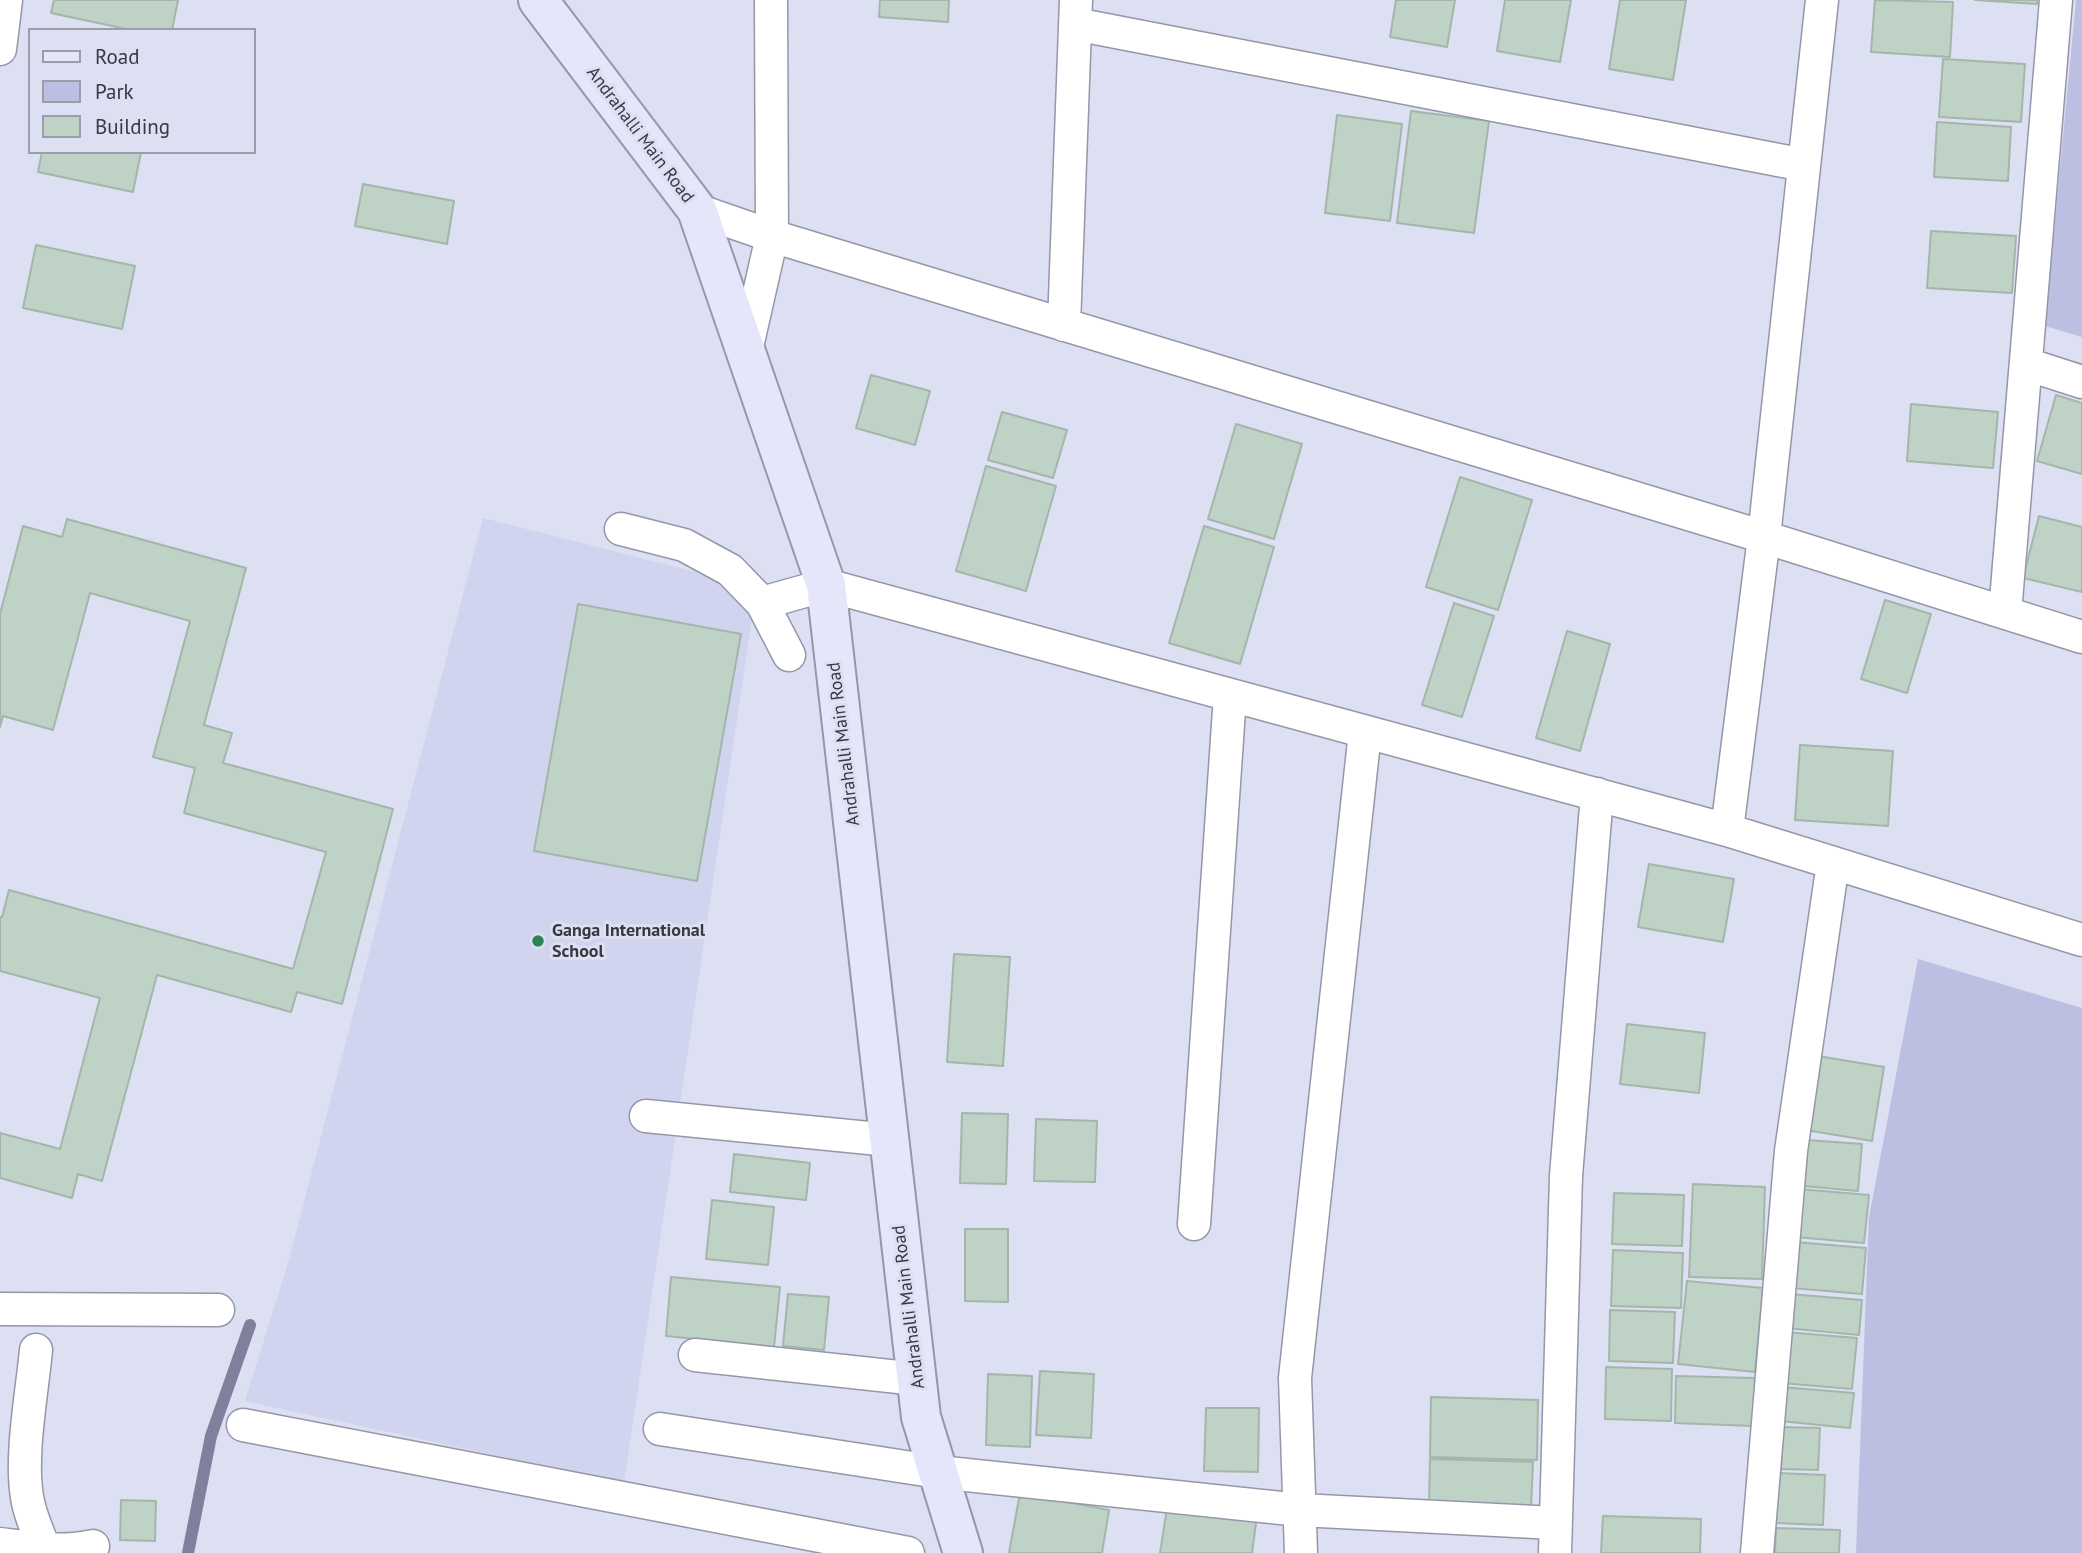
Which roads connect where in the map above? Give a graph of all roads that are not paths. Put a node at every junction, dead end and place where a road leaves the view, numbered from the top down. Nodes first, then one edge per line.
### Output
1 (6, 0) edge
2 (538, 0) edge
3 (771, 0) edge
4 (1822, 0) edge
5 (2056, 0) edge
6 (1076, 12) edge
7 (0, 48) edge
8 (1804, 165) junction
9 (697, 210) junction
10 (772, 236) junction
11 (1064, 325) junction
12 (746, 351) junction
13 (2026, 363) junction
14 (2082, 382) edge
15 (621, 529) dead end
16 (1764, 537) junction
17 (826, 585) junction
18 (762, 603) junction
19 (2006, 614) junction
20 (2082, 637) edge
21 (789, 655) dead end
22 (1230, 695) junction
23 (1365, 732) junction
24 (1597, 794) junction
25 (1727, 830) junction
26 (1833, 863) junction
27 (2082, 940) edge
28 (646, 1116) dead end
29 (890, 1140) junction
30 (1194, 1224) dead end
31 (0, 1309) edge
32 (218, 1310) dead end
33 (36, 1350) dead end
34 (695, 1355) dead end
35 (917, 1379) junction
36 (243, 1425) dead end
37 (660, 1429) dead end
38 (939, 1472) junction
39 (1300, 1510) junction
40 (1555, 1538) edge
41 (0, 1544) edge
42 (93, 1546) dead end
43 (46, 1552) edge
44 (908, 1553) edge
45 (963, 1553) edge
46 (1301, 1553) edge
47 (1758, 1553) edge

1 - 7 street
2 - 9 main road, Andrahalli Main Road
3 - 10 street
4 - 8 street
5 - 13 street
6 - 8 street
6 - 11 street
8 - 16 street
9 - 10 street
9 - 12 main road, Andrahalli Main Road
10 - 11 street
10 - 12 street
11 - 16 street
12 - 17 main road, Andrahalli Main Road
13 - 14 street
13 - 19 street
15 - 18 street
16 - 19 street
16 - 25 street
17 - 18 street
17 - 22 street
17 - 29 main road, Andrahalli Main Road
18 - 21 street
19 - 20 street
22 - 23 street
22 - 30 street
23 - 24 street
23 - 39 street
24 - 25 street
24 - 40 street
25 - 26 street
26 - 27 street
26 - 47 street
28 - 29 street
29 - 35 main road, Andrahalli Main Road
31 - 32 street
33 - 43 street
34 - 35 street
35 - 38 main road, Andrahalli Main Road
36 - 44 street
37 - 38 street
38 - 39 street
38 - 45 main road, Andrahalli Main Road
39 - 40 street
39 - 46 street
41 - 43 street
42 - 43 street

